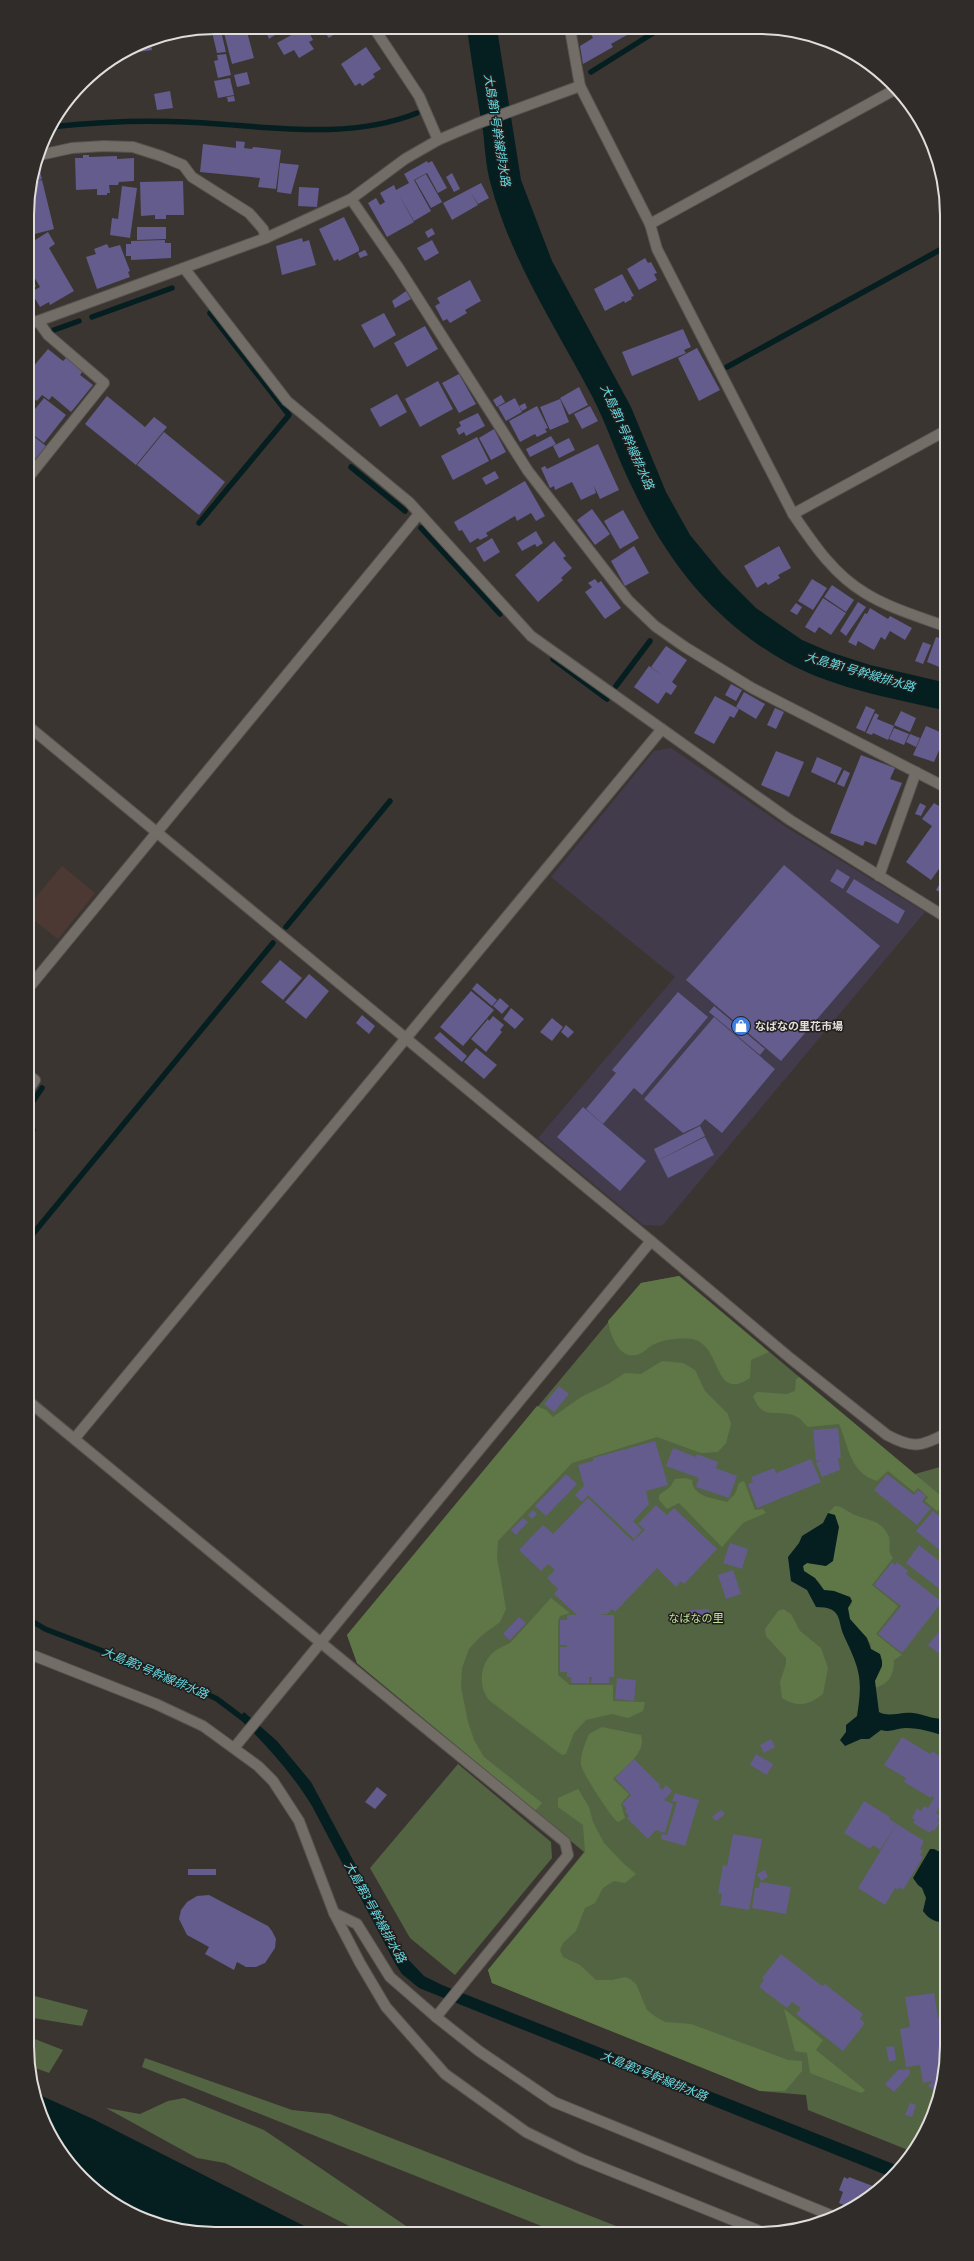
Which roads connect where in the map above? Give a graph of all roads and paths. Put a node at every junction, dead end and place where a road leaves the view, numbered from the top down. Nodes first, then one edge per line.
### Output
1 (378, 34) edge
2 (571, 34) edge
3 (580, 86) junction
4 (891, 92) edge
5 (438, 140) junction
6 (45, 154) edge
7 (351, 200) junction
8 (650, 224) junction
9 (266, 238) junction
10 (184, 268) junction
11 (38, 321) junction
12 (34, 322) edge
13 (940, 434) edge
14 (34, 470) edge
15 (419, 514) junction
16 (793, 514) junction
17 (940, 624) edge
18 (662, 729) junction
19 (34, 730) edge
20 (916, 772) junction
21 (940, 784) edge
22 (157, 831) junction
23 (878, 876) junction
24 (940, 914) edge
25 (34, 981) edge
26 (406, 1038) junction
27 (651, 1241) junction
28 (34, 1406) edge
29 (940, 1436) edge
30 (75, 1438) junction
31 (320, 1642) junction
32 (34, 1657) edge
33 (234, 1748) junction
34 (334, 1913) junction
35 (436, 2017) junction
36 (827, 2213) edge
37 (750, 2227) edge

1 - 5 street
2 - 3 street
3 - 5 street
3 - 8 street
4 - 8 street
5 - 7 street
6 - 9 street
7 - 9 street
7 - 20 street
8 - 16 street
9 - 10 street
10 - 11 street
10 - 15 street
11 - 12 street
11 - 14 street
13 - 16 street
15 - 18 street
15 - 22 street
16 - 17 street
18 - 23 street
18 - 26 street
19 - 22 street
20 - 21 street
20 - 23 street
22 - 25 street
22 - 26 street
23 - 24 street
26 - 27 street
26 - 30 street
27 - 29 street
27 - 31 street
28 - 30 street
30 - 31 street
31 - 33 street
31 - 35 street
32 - 33 street
33 - 34 street
34 - 35 street
34 - 37 street
35 - 36 street

